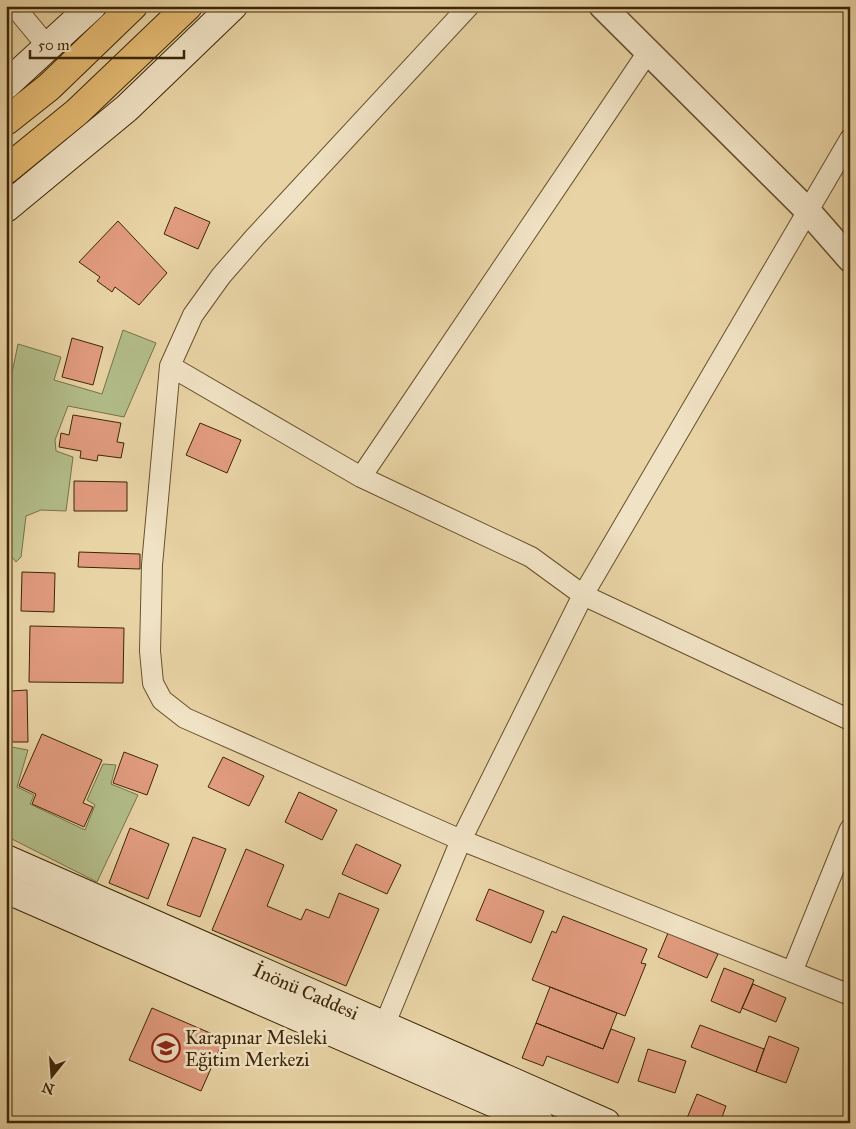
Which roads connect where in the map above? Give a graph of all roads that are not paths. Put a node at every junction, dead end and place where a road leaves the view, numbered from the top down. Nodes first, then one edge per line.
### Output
1 (14, 6) edge
2 (92, 6) edge
3 (133, 6) edge
4 (188, 6) edge
5 (233, 6) edge
6 (470, 6) edge
7 (602, 6) edge
8 (48, 47) junction
9 (648, 52) junction
10 (6, 85) edge
11 (6, 121) edge
12 (850, 138) edge
13 (6, 170) edge
14 (6, 208) edge
15 (807, 210) junction
16 (850, 259) edge
17 (170, 366) junction
18 (362, 477) junction
19 (583, 595) junction
20 (850, 720) edge
21 (850, 828) edge
22 (461, 840) junction
23 (6, 859) edge
24 (6, 889) edge
25 (792, 972) junction
26 (850, 996) edge
27 (379, 1038) junction
28 (540, 1123) edge
29 (606, 1123) edge

1 - 8 street
2 - 8 main road
3 - 11 highway
4 - 13 highway
5 - 14 main road
6 - 17 street
7 - 9 street
8 - 10 main road
9 - 15 street
9 - 18 street
12 - 15 street
15 - 16 street
15 - 19 street
17 - 18 street
17 - 22 street
18 - 19 street
19 - 20 street
19 - 22 street
21 - 25 street
22 - 25 street
22 - 27 street
23 - 27 main road, İnönü Caddesi
24 - 27 main road, İnönü Caddesi
25 - 26 street
27 - 28 main road, İnönü Caddesi
27 - 29 main road, İnönü Caddesi

